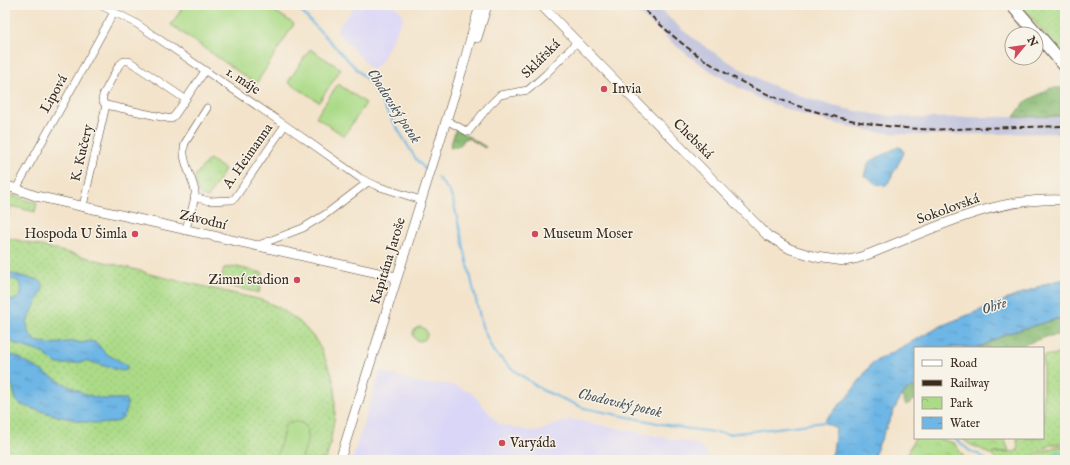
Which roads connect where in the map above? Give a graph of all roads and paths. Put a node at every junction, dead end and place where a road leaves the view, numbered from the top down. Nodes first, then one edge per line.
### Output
1 (100, 5) edge
2 (480, 5) edge
3 (487, 5) edge
4 (541, 5) edge
5 (1012, 5) edge
6 (114, 12) junction
7 (577, 42) junction
8 (1065, 66) edge
9 (462, 70) junction
10 (204, 71) junction
11 (186, 99) junction
12 (106, 106) junction
13 (207, 108) dead end
14 (446, 120) junction
15 (285, 125) junction
16 (368, 182) junction
17 (5, 185) edge
18 (16, 189) junction
19 (194, 197) junction
20 (422, 200) junction
21 (1065, 200) edge
22 (83, 206) junction
23 (185, 231) junction
24 (256, 246) junction
25 (844, 261) joint
26 (396, 277) junction
27 (340, 460) edge

1 - 6 street, 1. máje
2 - 9 street, Kapitána Jaroše
3 - 9 street, Kapitána Jaroše
4 - 7 street, Chebská
5 - 8 highway
6 - 10 street, 1. máje
6 - 18 street, Lipová
7 - 14 street, Sklářská
7 - 25 street, Chebská
9 - 14 street, Kapitána Jaroše
10 - 11 street
10 - 15 street, 1. máje
11 - 12 street
11 - 12 street, K. Kučery
12 - 22 street, K. Kučery
13 - 19 street
14 - 20 street, Kapitána Jaroše
15 - 16 street, 1. máje
15 - 19 street, A. Heimanna
16 - 20 street, 1. máje
16 - 24 street
17 - 18 street, Závodní
18 - 22 street, Závodní
19 - 23 street
20 - 26 street, Kapitána Jaroše
21 - 25 street, Sokolovská
22 - 23 street, Závodní
23 - 24 street, Závodní
24 - 26 street, Závodní
26 - 27 street, Kapitána Jaroše

